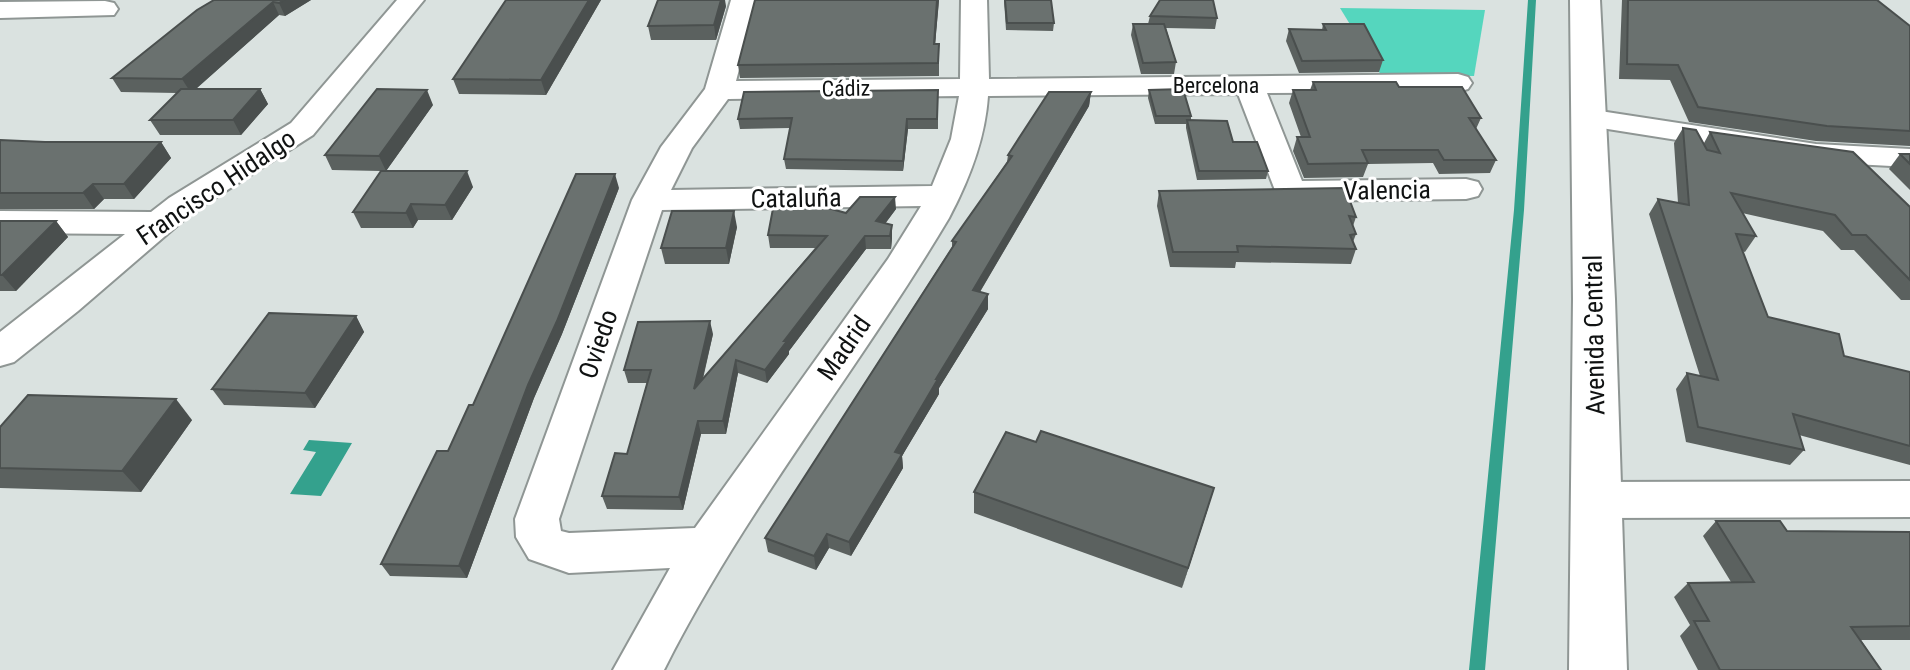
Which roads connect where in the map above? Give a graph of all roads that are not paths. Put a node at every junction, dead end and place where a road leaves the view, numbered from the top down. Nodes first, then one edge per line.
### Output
1 (411, 0) edge
2 (744, 0) edge
3 (974, 0) edge
4 (1585, 0) edge
5 (105, 9) dead end
6 (0, 10) edge
7 (1458, 83) edge
8 (1249, 85) junction
9 (974, 87) junction
10 (719, 90) junction
11 (1587, 118) junction
12 (1853, 156) junction
13 (1910, 158) edge
14 (1882, 185) edge
15 (1466, 189) dead end
16 (944, 196) junction
17 (649, 200) junction
18 (0, 222) edge
19 (157, 223) junction
20 (0, 352) edge
21 (1910, 499) edge
22 (1596, 500) junction
23 (706, 547) junction
24 (638, 670) edge
25 (1598, 670) edge

1 - 19 street, Francisco Hidalgo
2 - 10 street, Oviedo
3 - 9 street, Madrid
4 - 11 street, Avenida Central
5 - 6 street
7 - 8 street, Bercelona
8 - 9 street, Bercelona
8 - 15 street, Valencia
9 - 10 street, Cádiz
9 - 16 street, Madrid
10 - 17 street, Oviedo
11 - 12 street
11 - 22 street, Avenida Central
12 - 13 street
12 - 14 street
16 - 17 street, Cataluña
16 - 23 street, Madrid
17 - 23 street, Oviedo
18 - 19 street
19 - 20 street, Francisco Hidalgo
21 - 22 street
22 - 25 street, Avenida Central
23 - 24 street, Madrid

